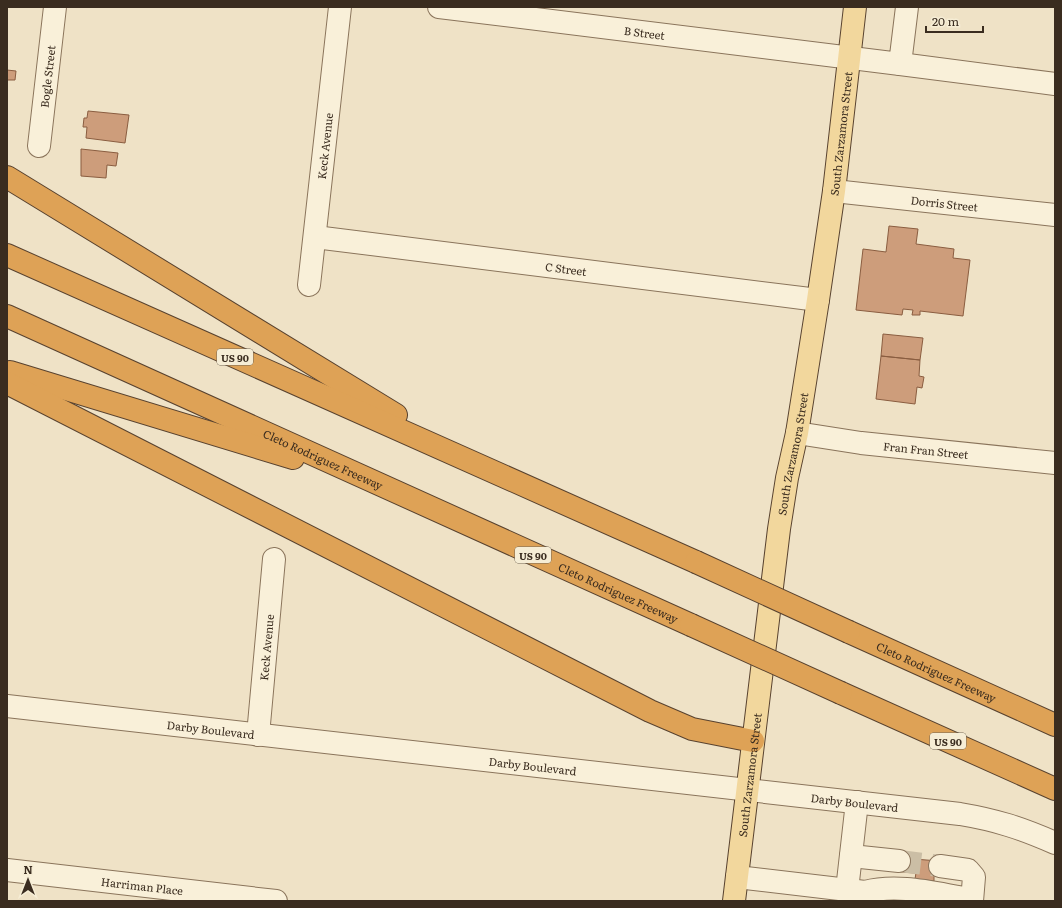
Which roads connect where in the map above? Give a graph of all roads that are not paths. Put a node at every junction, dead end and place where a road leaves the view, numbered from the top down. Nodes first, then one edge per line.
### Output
1 (55, 7) edge
2 (340, 7) edge
3 (439, 7) edge
4 (855, 7) edge
5 (906, 7) edge
6 (849, 57) junction
7 (900, 64) junction
8 (1055, 84) edge
9 (39, 146) dead end
10 (7, 177) edge
11 (834, 191) junction
12 (1055, 215) edge
13 (315, 236) junction
14 (7, 255) edge
15 (309, 285) dead end
16 (818, 300) junction
17 (7, 316) edge
18 (7, 372) edge
19 (7, 383) edge
20 (797, 433) junction
21 (463, 457) junction
22 (1055, 463) edge
23 (376, 484) junction
24 (274, 559) dead end
25 (7, 706) edge
26 (1055, 725) edge
27 (258, 735) junction
28 (753, 741) junction
29 (1055, 789) edge
30 (747, 790) junction
31 (857, 802) junction
32 (1055, 843) edge
33 (851, 856) junction
34 (899, 861) tunnel mouth
35 (940, 866) tunnel mouth
36 (7, 870) edge
37 (737, 877) junction
38 (796, 892) edge
39 (859, 894) edge
40 (972, 900) edge
41 (276, 901) edge
42 (734, 901) edge

1 - 9 street, Bogle Street
2 - 13 street, Keck Avenue
3 - 6 street, B Street
4 - 6 main road, South Zarzamora Street
5 - 7 street
6 - 7 street, B Street
6 - 11 main road, South Zarzamora Street
7 - 8 street, B Street
10 - 21 highway
11 - 12 street, Dorris Street
11 - 16 main road, South Zarzamora Street
13 - 15 street, Keck Avenue
13 - 16 street, C Street
14 - 21 highway, Cleto Rodriguez Freeway / US 90
16 - 20 main road, South Zarzamora Street
17 - 23 highway, Cleto Rodriguez Freeway / US 90
18 - 23 highway
19 - 28 highway
20 - 22 street, Fran Fran Street
20 - 28 main road, South Zarzamora Street
21 - 26 highway, Cleto Rodriguez Freeway / US 90, bridge
23 - 29 highway, Cleto Rodriguez Freeway / US 90, bridge
24 - 27 street, Keck Avenue
25 - 27 street, Darby Boulevard
27 - 30 street, Darby Boulevard
28 - 30 main road, South Zarzamora Street
30 - 31 street, Darby Boulevard
30 - 37 main road, South Zarzamora Street
31 - 32 street, Darby Boulevard
31 - 33 street
33 - 34 street
33 - 39 street
35 - 40 street
36 - 41 street, Harriman Place
37 - 38 street
37 - 42 main road, South Zarzamora Street
38 - 39 street
39 - 40 street

